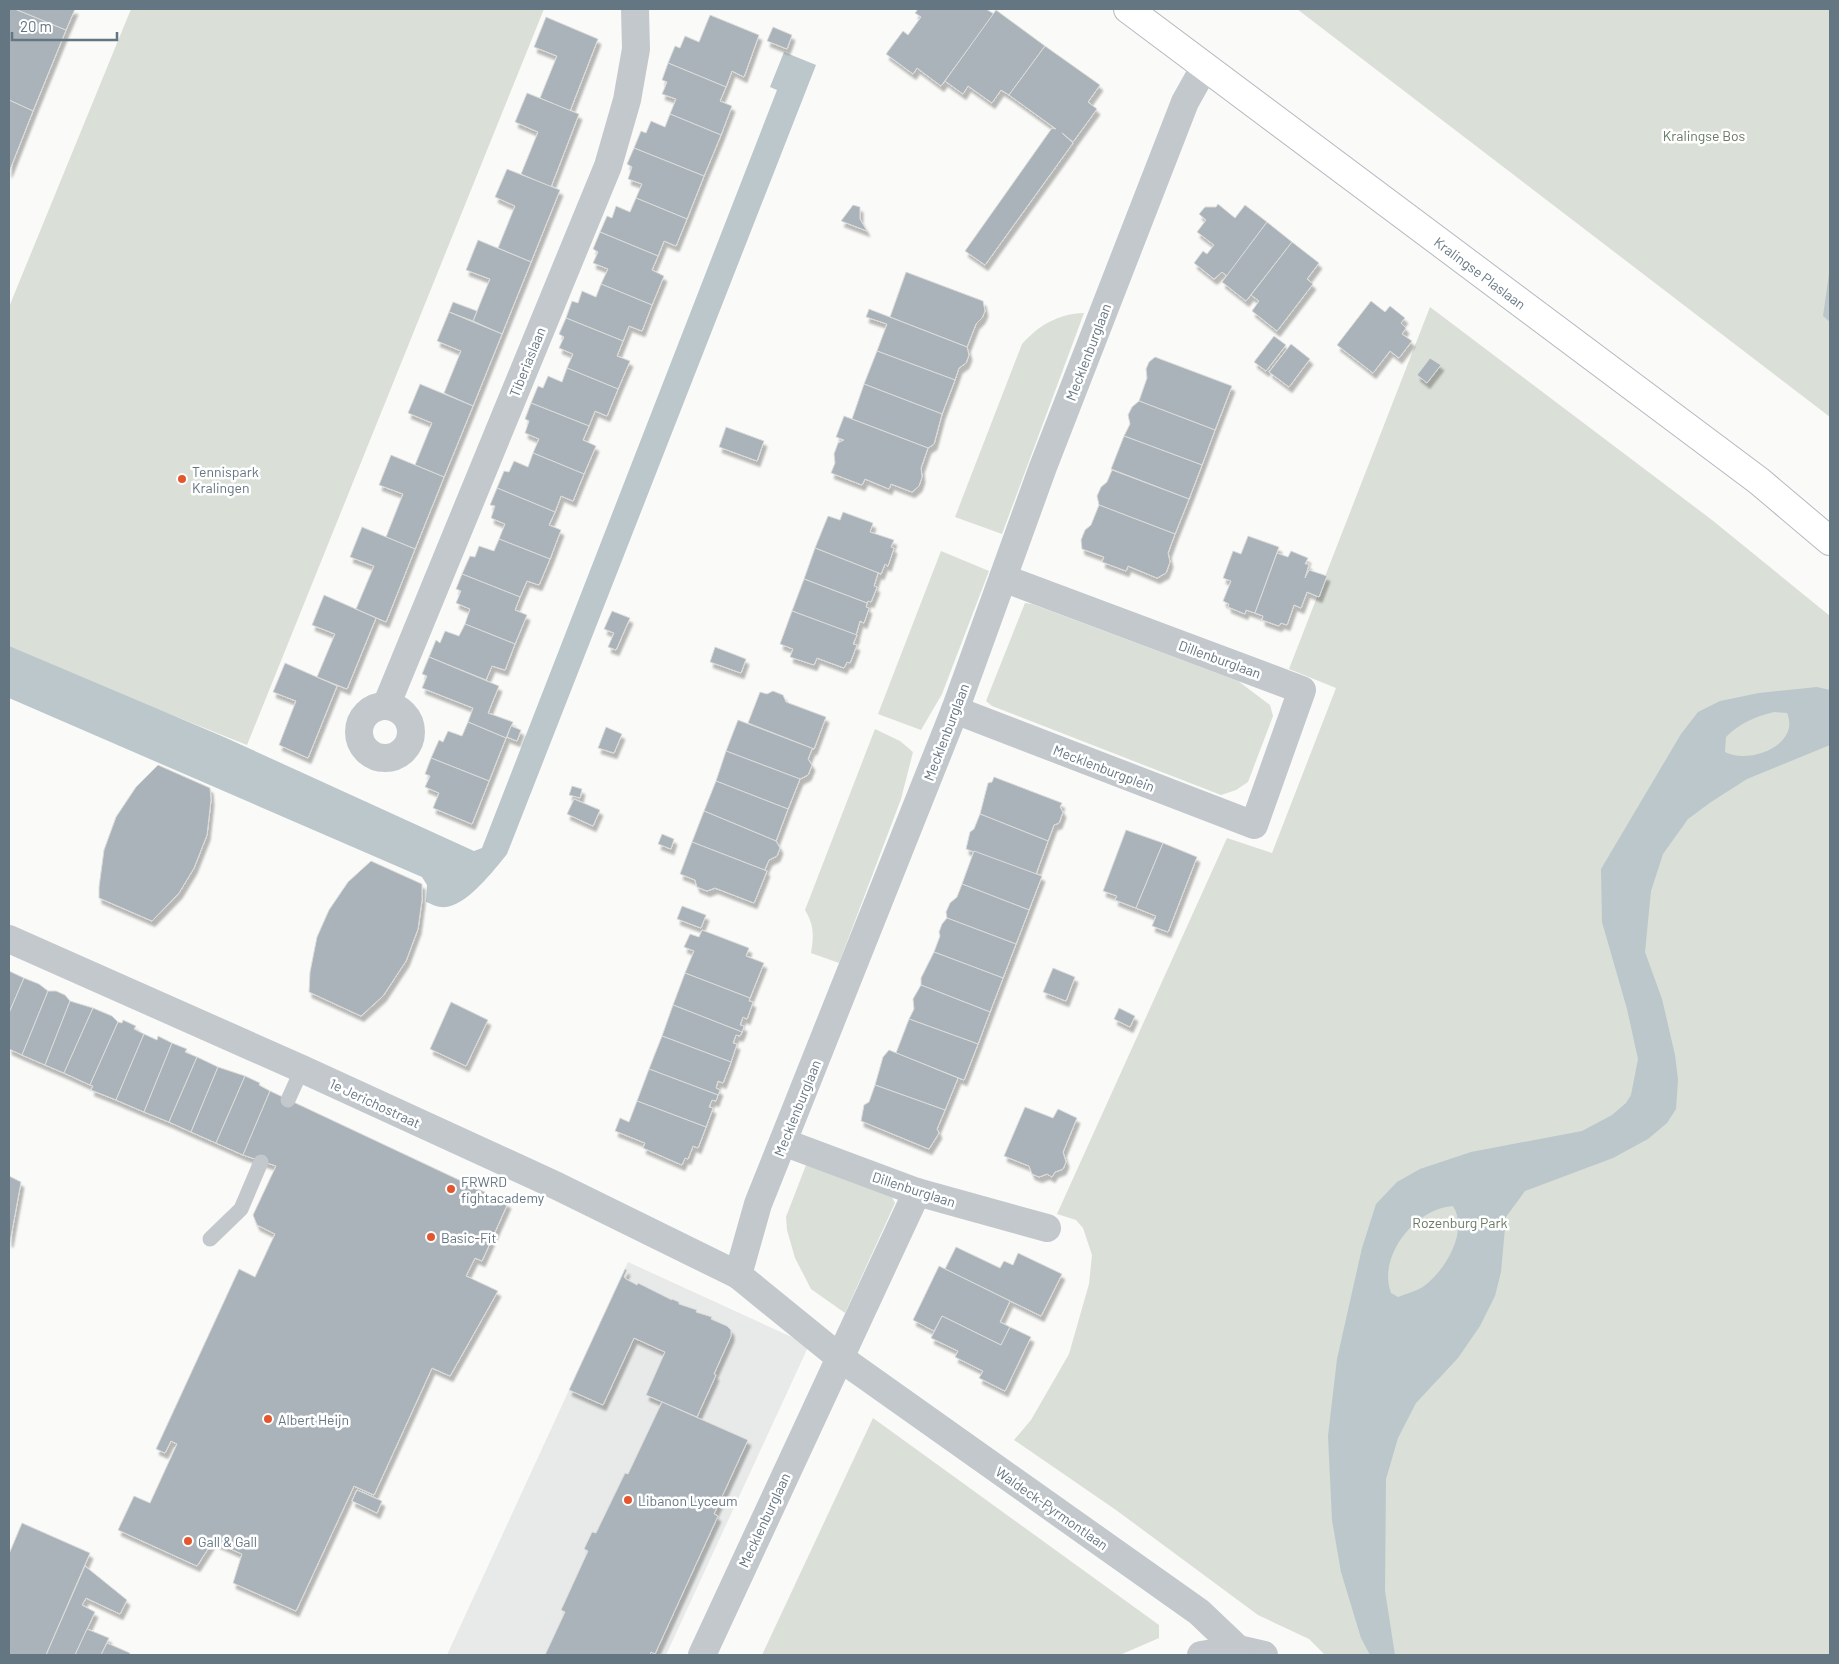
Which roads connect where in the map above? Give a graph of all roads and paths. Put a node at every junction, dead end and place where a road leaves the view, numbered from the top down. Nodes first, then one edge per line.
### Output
1 (635, 9) edge
2 (1128, 9) edge
3 (1204, 68) junction
4 (1830, 541) edge
5 (1003, 578) junction
6 (386, 706) dead end
7 (955, 710) junction
8 (1254, 825) joint
9 (9, 939) edge
10 (302, 1069) junction
11 (288, 1100) dead end
12 (783, 1142) junction
13 (261, 1162) dead end
14 (918, 1192) junction
15 (1047, 1228) dead end
16 (210, 1239) dead end
17 (738, 1275) junction
18 (839, 1357) junction
19 (1238, 1652) edge
20 (702, 1655) edge
21 (1201, 1655) edge
22 (1264, 1655) edge

1 - 6 street, Tiberiaslaan
2 - 3 main road, Kralingse Plaslaan
3 - 4 main road, Kralingse Plaslaan
3 - 5 street, Mecklenburglaan
5 - 7 street, Mecklenburglaan
5 - 8 street, Dillenburglaan
7 - 8 street, Mecklenburgplein
7 - 12 street, Mecklenburglaan
9 - 10 street, 1e Jerichostraat
10 - 11 lane
10 - 17 street, 1e Jerichostraat
12 - 14 street, Dillenburglaan
12 - 17 street, Mecklenburglaan
13 - 16 lane
14 - 15 street, Dillenburglaan
14 - 18 street, Mecklenburglaan
17 - 18 street
18 - 19 street, Waldeck-Pyrmontlaan
18 - 20 street, Mecklenburglaan
19 - 21 street
19 - 22 street

